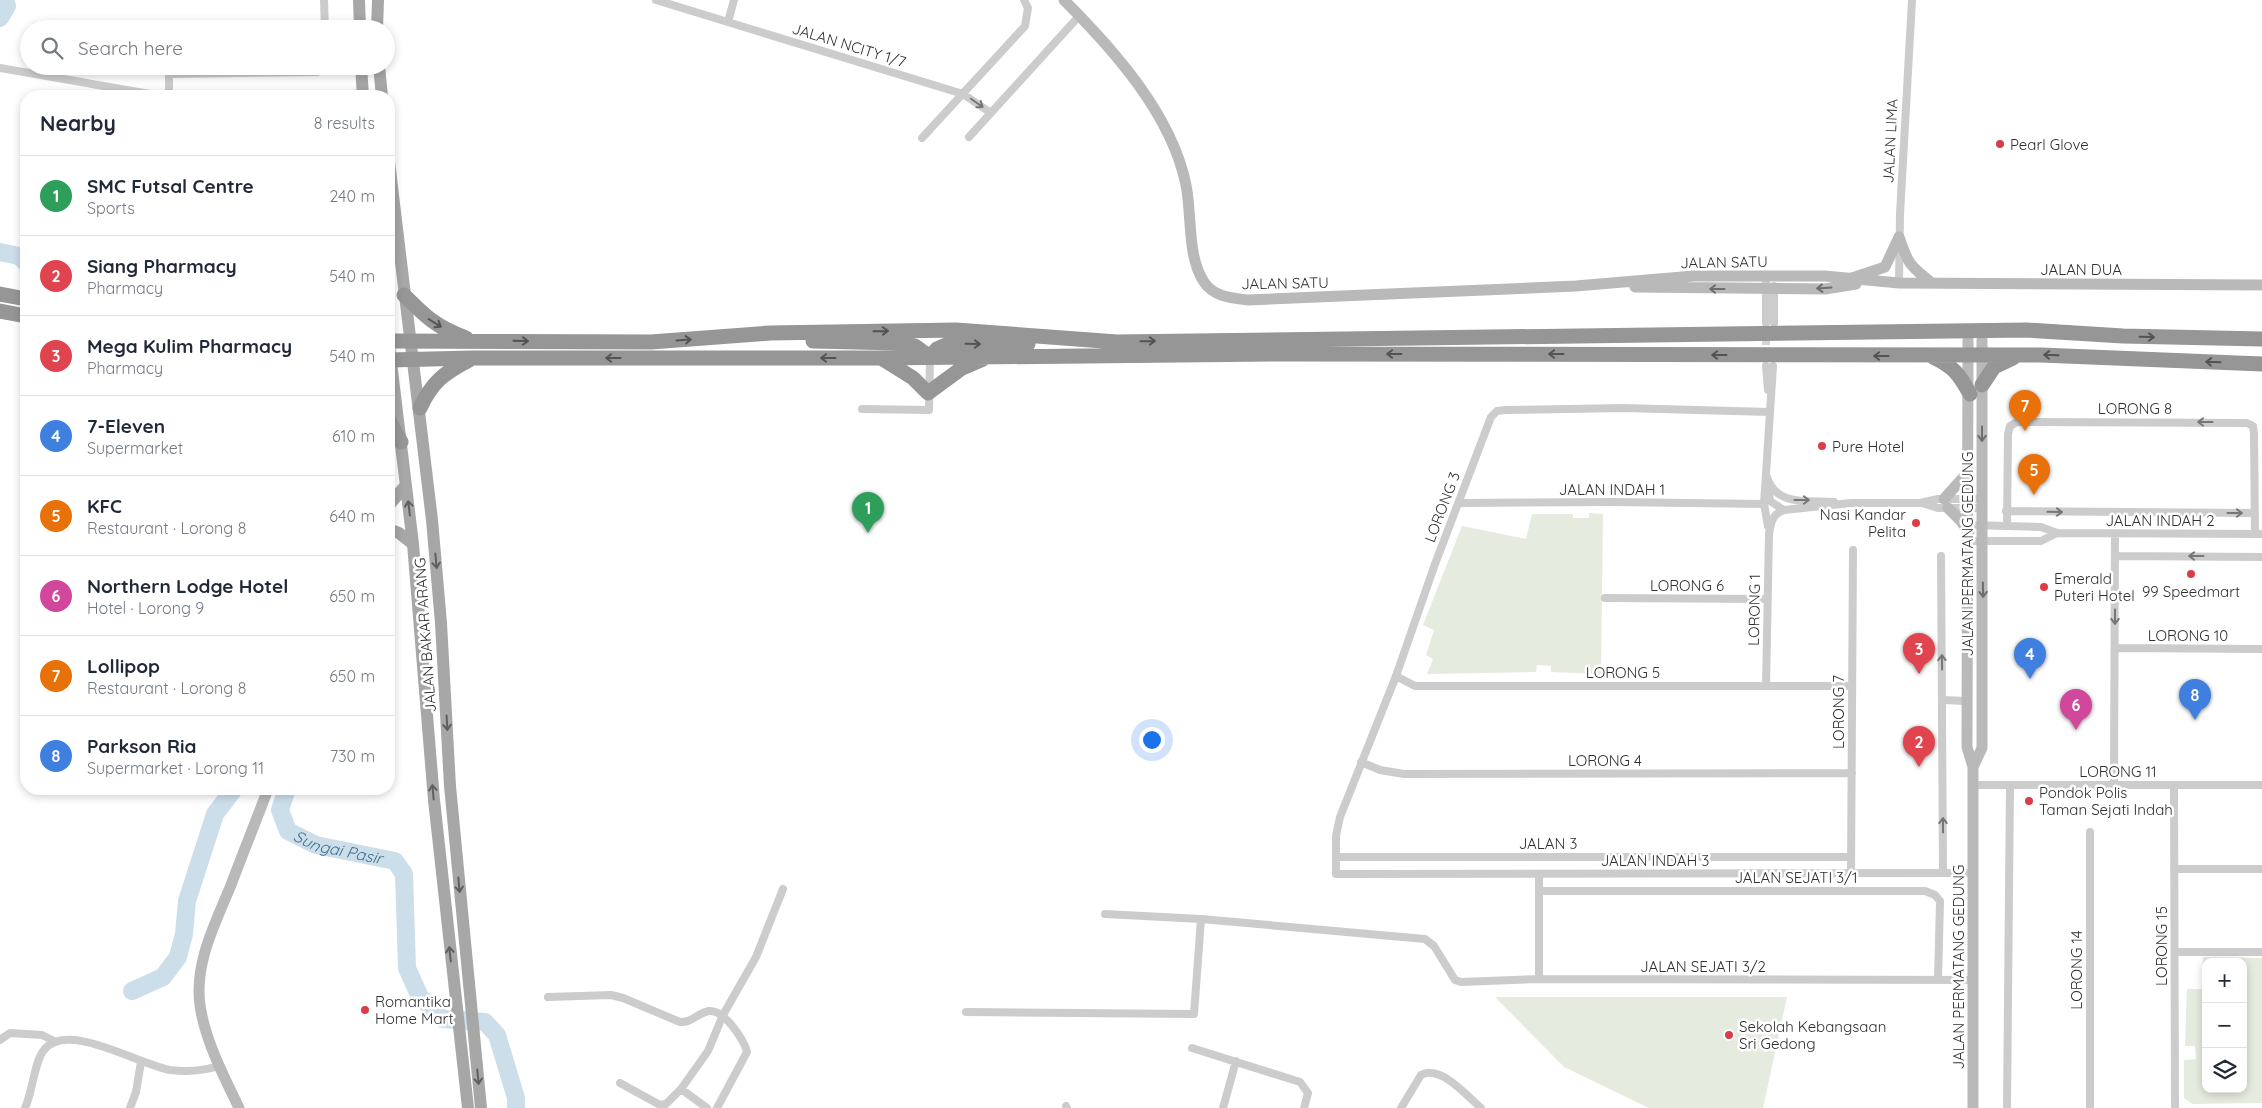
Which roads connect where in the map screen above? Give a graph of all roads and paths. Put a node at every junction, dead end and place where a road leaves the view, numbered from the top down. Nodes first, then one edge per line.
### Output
1 (324, 0) edge
2 (359, 0) edge
3 (378, 0) edge
4 (656, 0) edge
5 (734, 0) edge
6 (1024, 0) edge
7 (1064, 0) edge
8 (1912, 0) edge
9 (1080, 15) junction
10 (325, 20) edge
11 (360, 20) edge
12 (377, 20) edge
13 (728, 22) junction
14 (3, 69) edge
15 (20, 72) edge
16 (38, 75) edge
17 (170, 75) edge
18 (362, 75) edge
19 (380, 75) edge
20 (126, 90) edge
21 (169, 90) edge
22 (363, 90) edge
23 (381, 90) edge
24 (963, 94) junction
25 (991, 113) junction
26 (969, 137) dead end
27 (922, 138) dead end
28 (395, 215) edge
29 (1899, 237) junction
30 (1770, 276) junction
31 (1848, 279) junction
32 (1872, 282) junction
33 (1899, 283) junction
34 (1932, 283) junction
35 (2262, 285) edge
36 (1576, 286) junction
37 (1770, 289) junction
38 (0, 294) edge
39 (404, 295) junction
40 (20, 298) edge
41 (0, 311) edge
42 (20, 315) edge
43 (1770, 323) tunnel mouth
44 (1818, 331) junction
45 (770, 333) junction
46 (2123, 336) junction
47 (2246, 338) junction
48 (2262, 339) edge
49 (472, 340) junction
50 (1975, 340) junction
51 (395, 341) edge
52 (410, 341) junction
53 (1117, 342) junction
54 (2022, 355) junction
55 (395, 356) edge
56 (989, 356) junction
57 (1930, 356) junction
58 (1976, 356) junction
59 (930, 357) junction
60 (473, 358) junction
61 (880, 358) junction
62 (412, 360) junction
63 (2245, 363) junction
64 (2262, 364) edge
65 (1770, 366) tunnel mouth
66 (1982, 385) junction
67 (928, 393) junction
68 (1970, 394) junction
69 (395, 398) edge
70 (420, 408) junction
71 (862, 409) dead end
72 (1770, 411) junction
73 (395, 432) edge
74 (401, 442) junction
75 (1969, 471) junction
76 (1767, 475) junction
77 (406, 485) junction
78 (395, 498) edge
79 (1851, 503) junction
80 (1946, 503) junction
81 (1969, 503) junction
82 (1459, 504) junction
83 (1764, 504) junction
84 (1983, 504) junction
85 (1784, 510) junction
86 (2006, 511) junction
87 (2254, 513) junction
88 (1983, 526) junction
89 (2007, 526) junction
90 (395, 531) edge
91 (1969, 533) junction
92 (2057, 533) junction
93 (1769, 534) junction
94 (2115, 534) junction
95 (2258, 534) edge
96 (1982, 541) junction
97 (413, 544) junction
98 (1853, 550) dead end
99 (1941, 556) dead end
100 (2115, 556) junction
101 (2262, 557) edge
102 (1605, 598) dead end
103 (1768, 599) junction
104 (2114, 648) junction
105 (2262, 649) edge
106 (1396, 676) junction
107 (1766, 686) junction
108 (1852, 686) junction
109 (1942, 700) junction
110 (1967, 701) junction
111 (1361, 762) junction
112 (1973, 766) junction
113 (1852, 774) junction
114 (1973, 785) junction
115 (2010, 785) junction
116 (2114, 785) junction
117 (2174, 785) junction
118 (2262, 785) edge
119 (266, 795) edge
120 (2090, 832) dead end
121 (1336, 857) junction
122 (1851, 857) junction
123 (2174, 869) junction
124 (2262, 869) edge
125 (1851, 873) junction
126 (1942, 873) junction
127 (1974, 873) junction
128 (1336, 874) joint
129 (1539, 874) junction
130 (783, 889) dead end
131 (1539, 891) junction
132 (1105, 914) dead end
133 (1201, 919) junction
134 (2174, 952) junction
135 (2262, 952) edge
136 (1539, 979) junction
137 (1938, 980) junction
138 (1973, 980) junction
139 (548, 997) dead end
140 (966, 1012) dead end
141 (723, 1015) junction
142 (0, 1040) edge
143 (54, 1040) junction
144 (1192, 1048) dead end
145 (1236, 1061) junction
146 (141, 1062) junction
147 (219, 1066) junction
148 (620, 1082) dead end
149 (681, 1090) junction
150 (25, 1108) edge
151 (130, 1108) edge
152 (239, 1108) edge
153 (468, 1108) edge
154 (481, 1108) edge
155 (707, 1108) edge
156 (717, 1108) edge
157 (1223, 1108) edge
158 (1304, 1108) edge
159 (1401, 1108) edge
160 (1481, 1108) edge
161 (1973, 1108) edge
162 (2007, 1108) edge
163 (2090, 1108) edge
164 (2175, 1108) edge

1 - 10 street
2 - 11 main road
3 - 12 main road
4 - 13 street, JALAN NCITY 1/7
5 - 13 street
6 - 24 street
7 - 9 main road, JALAN SATU
8 - 29 street, JALAN LIMA
9 - 25 street
9 - 36 main road, JALAN SATU
13 - 24 street, JALAN NCITY 1/7
14 - 15 street
16 - 20 street
17 - 21 street
18 - 22 main road
19 - 23 main road
24 -> 25 street, JALAN NCITY 1/7
24 - 27 street
25 - 26 street
28 - 39 main road, JALAN BAKAR ARANG
29 - 31 main road
29 - 33 street, JALAN LIMA
29 - 34 main road
30 - 31 main road, JALAN SATU
30 - 36 main road, JALAN SATU
30 - 37 street
31 - 32 main road, JALAN SATU
32 - 33 main road, JALAN SATU
32 -> 37 main road, JALAN SATU
33 - 34 main road, JALAN DUA
34 - 35 main road, JALAN DUA
37 -> 36 main road, JALAN SATU
37 - 43 street
38 - 40 highway
39 -> 49 highway
39 - 52 main road, JALAN BAKAR ARANG
41 - 42 highway
44 - 46 highway
44 - 50 highway
53 -> 44 highway
49 -> 45 highway
45 -> 53 highway
45 - 59 highway
46 -> 47 highway
46 - 50 highway
47 - 48 highway
47 - 63 highway
49 - 52 highway
50 - 58 main road, JALAN PERMATANG GEDUNG
51 - 52 highway
52 - 62 main road, JALAN BAKAR ARANG
59 -> 53 highway
54 - 58 highway
63 -> 54 highway
54 - 66 highway
55 - 62 highway
57 -> 56 highway
56 - 59 highway
56 - 67 highway
57 - 58 highway
57 - 68 highway
58 - 66 main road, JALAN PERMATANG GEDUNG
58 - 68 main road, JALAN PERMATANG GEDUNG
59 - 61 highway
59 - 67 street
61 -> 60 highway
60 - 62 highway
60 - 70 highway
61 - 67 highway
62 - 70 main road, JALAN BAKAR ARANG
63 - 64 highway
65 - 72 street
66 -> 84 main road, JALAN PERMATANG GEDUNG
67 - 71 street
68 - 75 main road, JALAN PERMATANG GEDUNG
69 - 74 main road, JALAN BAKAR ARANG
70 -> 154 main road, JALAN BAKAR ARANG
72 - 76 street
72 - 82 street, LORONG 3
73 - 74 highway
74 - 77 main road, JALAN BAKAR ARANG
75 - 80 main road
75 - 81 main road, JALAN PERMATANG GEDUNG
76 -> 79 street
76 - 83 street
76 - 85 street
77 - 78 main road
97 -> 77 main road, JALAN BAKAR ARANG
79 - 80 street
79 - 85 street
80 - 81 street
80 - 91 main road
81 - 84 street
81 - 91 main road, JALAN PERMATANG GEDUNG
82 - 83 street, JALAN INDAH 1
82 - 106 street, LORONG 3
83 - 93 street
84 - 88 main road, JALAN PERMATANG GEDUNG
85 - 93 street
86 -> 87 street
87 -> 86 street, LORONG 8
86 - 89 street, LORONG 8
87 - 95 street, LORONG 8
88 - 89 street, JALAN INDAH 2
88 - 91 street, JALAN INDAH 2
88 - 96 main road, JALAN PERMATANG GEDUNG
89 - 92 street, JALAN INDAH 2
90 - 97 main road
91 - 96 street, JALAN INDAH 2
91 - 110 main road, JALAN PERMATANG GEDUNG
92 - 94 street, JALAN INDAH 2
92 - 96 street, JALAN INDAH 2
93 - 103 street, LORONG 1
94 - 95 street, JALAN INDAH 2
94 - 100 street
96 -> 112 main road, JALAN PERMATANG GEDUNG
153 -> 97 main road, JALAN BAKAR ARANG
98 - 108 street, LORONG 7
109 -> 99 street
101 -> 100 street
100 -> 104 street
102 - 103 street, LORONG 6
103 - 107 street, LORONG 1
104 - 105 street, LORONG 10
104 - 116 street
106 - 107 street, LORONG 5
106 - 111 street, LORONG 3
107 - 108 street, LORONG 5
108 - 113 street, LORONG 7
109 - 110 street
126 -> 109 street
110 - 112 main road, JALAN PERMATANG GEDUNG
111 - 113 street, LORONG 4
111 - 121 street, LORONG 3
112 - 114 main road, JALAN PERMATANG GEDUNG
113 - 122 street, LORONG 7
114 - 115 street, LORONG 11
114 - 127 main road, JALAN PERMATANG GEDUNG
115 - 116 street, LORONG 11
115 - 162 street
116 - 117 street, LORONG 11
117 - 118 street, LORONG 11
117 - 123 street, LORONG 15
119 - 147 main road
120 - 163 street, LORONG 14
121 - 122 street, JALAN 3
121 - 128 street, LORONG 3
122 - 125 street, LORONG 7
123 - 124 street
123 - 134 street, LORONG 15
125 - 126 street, JALAN INDAH 3
125 - 129 street, JALAN INDAH 3
126 - 127 street, JALAN INDAH 3
127 - 138 main road, JALAN PERMATANG GEDUNG
128 - 129 street, JALAN INDAH 3
129 - 131 street
130 - 141 street
131 - 136 street
131 - 137 street, JALAN SEJATI 3/1
132 - 133 street
133 - 136 street, JALAN SEJATI 3/2
133 - 140 street
134 - 135 street
134 - 164 street, LORONG 15
136 - 137 street, JALAN SEJATI 3/2
137 - 138 street, JALAN SEJATI 3/2
138 - 161 main road, JALAN PERMATANG GEDUNG
139 - 141 street
141 - 149 street
141 - 156 street
142 - 143 street
143 - 146 street
143 - 150 street
144 - 145 street
145 - 157 street
145 - 158 street
146 - 147 street
146 - 151 street
147 - 152 main road
148 - 149 street
149 - 155 street
159 - 160 street

